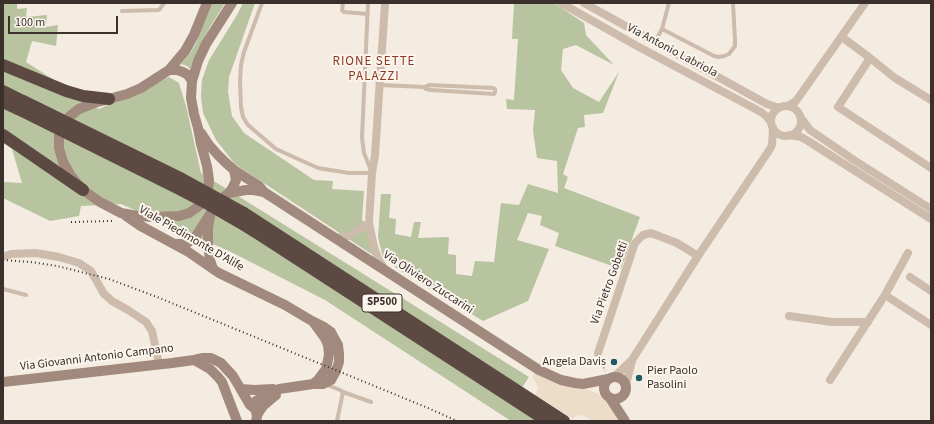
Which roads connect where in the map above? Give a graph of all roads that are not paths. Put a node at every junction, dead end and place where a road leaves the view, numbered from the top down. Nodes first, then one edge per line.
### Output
1 (160, 3) edge
2 (164, 3) edge
3 (207, 3) edge
4 (232, 3) edge
5 (262, 3) edge
6 (343, 3) edge
7 (368, 3) edge
8 (385, 3) edge
9 (560, 3) edge
10 (584, 3) edge
11 (669, 3) edge
12 (733, 3) edge
13 (865, 3) edge
14 (160, 9) junction
15 (122, 11) dead end
16 (368, 14) junction
17 (662, 29) junction
18 (842, 37) junction
19 (655, 43) junction
20 (870, 58) junction
21 (3, 65) edge
22 (169, 70) junction
23 (192, 81) junction
24 (380, 85) junction
25 (424, 87) junction
26 (3, 91) edge
27 (109, 99) junction
28 (931, 100) edge
29 (796, 101) junction
30 (3, 102) edge
31 (21, 105) junction
32 (788, 106) junction
33 (779, 108) junction
34 (799, 115) junction
35 (772, 125) junction
36 (198, 128) junction
37 (3, 135) edge
38 (787, 135) junction
39 (772, 145) junction
40 (931, 168) edge
41 (234, 170) junction
42 (372, 173) junction
43 (83, 190) junction
44 (264, 192) junction
45 (229, 193) junction
46 (931, 209) edge
47 (121, 213) junction
48 (210, 214) junction
49 (931, 219) edge
50 (370, 223) junction
51 (334, 238) junction
52 (173, 244) junction
53 (908, 253) dead end
54 (698, 256) junction
55 (3, 257) edge
56 (213, 269) junction
57 (386, 271) junction
58 (910, 278) dead end
59 (3, 288) edge
60 (931, 291) edge
61 (26, 295) dead end
62 (885, 295) junction
63 (789, 316) dead end
64 (312, 321) junction
65 (868, 322) junction
66 (931, 325) edge
67 (598, 353) dead end
68 (194, 360) junction
69 (632, 360) junction
70 (159, 364) junction
71 (609, 376) junction
72 (333, 377) junction
73 (830, 380) dead end
74 (3, 382) edge
75 (318, 384) junction
76 (583, 384) junction
77 (282, 388) junction
78 (241, 389) junction
79 (625, 389) junction
80 (342, 391) junction
81 (518, 396) junction
82 (608, 396) junction
83 (372, 402) dead end
84 (250, 405) junction
85 (236, 419) edge
86 (258, 419) edge
87 (625, 419) edge
88 (337, 421) edge
89 (547, 421) edge
90 (564, 421) edge

1 - 14 lane
2 - 14 lane
3 - 22 main road
4 - 23 main road
5 - 42 lane
6 - 16 lane
7 - 16 lane
8 - 24 street
9 - 35 street, Via Antonio Labriola
10 - 19 street, Via Antonio Labriola
11 - 17 lane
12 - 17 lane
13 - 18 street
14 - 15 lane
16 - 42 lane
17 - 19 lane
18 - 20 street
18 - 29 street
19 - 33 street, Via Antonio Labriola
20 - 28 street
20 - 40 street
21 - 27 highway
22 - 23 main road
22 - 27 main road
23 - 36 main road
24 - 25 lane
24 - 42 street
25 - 25 lane
26 - 31 highway, SP500
27 - 43 main road
29 - 32 street
29 - 34 street
30 - 31 highway, SP500
31 - 81 highway, SP500, bridge
32 - 33 street
32 - 34 street
33 - 35 street
34 - 38 street
34 - 46 street
35 - 38 street
35 - 39 street
36 - 41 main road, Via Oliviero Zuccarini
36 - 47 main road
37 - 43 highway
38 - 39 street
38 - 49 street
39 - 54 street
41 - 44 main road, Via Oliviero Zuccarini
41 - 45 main road
42 - 50 street
43 - 47 main road
44 - 45 main road, Via Oliviero Zuccarini
44 - 51 main road, Via Oliviero Zuccarini
45 - 48 main road
47 - 52 main road, Viale Piedimonte D'Alife
48 - 52 main road
48 - 56 main road
50 - 51 street
50 - 57 street
51 - 57 main road, Via Oliviero Zuccarini
52 - 56 main road, Viale Piedimonte D'Alife
53 - 62 street
54 - 67 street, Via Pietro Gobetti
54 - 69 street
55 - 70 street
56 - 64 main road, Viale Piedimonte D'Alife
57 - 76 main road, Via Oliviero Zuccarini
58 - 60 street
59 - 61 lane
62 - 65 street
62 - 66 street
63 - 65 street
64 - 72 main road, Viale Piedimonte D'Alife
64 - 75 main road, Viale Piedimonte D'Alife
65 - 73 street
68 - 70 main road, Via Giovanni Antonio Campano
68 - 78 main road, Via Giovanni Antonio Campano
68 - 85 main road
69 - 71 street
69 - 79 street
70 - 74 main road, Via Giovanni Antonio Campano
71 - 76 main road, Via Oliviero Zuccarini
71 - 79 main road
71 - 82 main road
72 - 75 main road
72 - 80 lane
75 - 77 main road
75 - 80 lane
76 - 82 main road, Via Oliviero Zuccarini
77 - 78 main road
77 - 84 main road
77 - 86 main road
78 - 84 main road, Via Giovanni Antonio Campano
79 - 82 main road
79 - 87 main road
80 - 83 lane
80 - 88 lane
81 - 89 highway, SP500
81 - 90 highway, SP500
82 - 87 main road
84 - 85 main road
84 - 86 main road, Via Giovanni Antonio Campano

